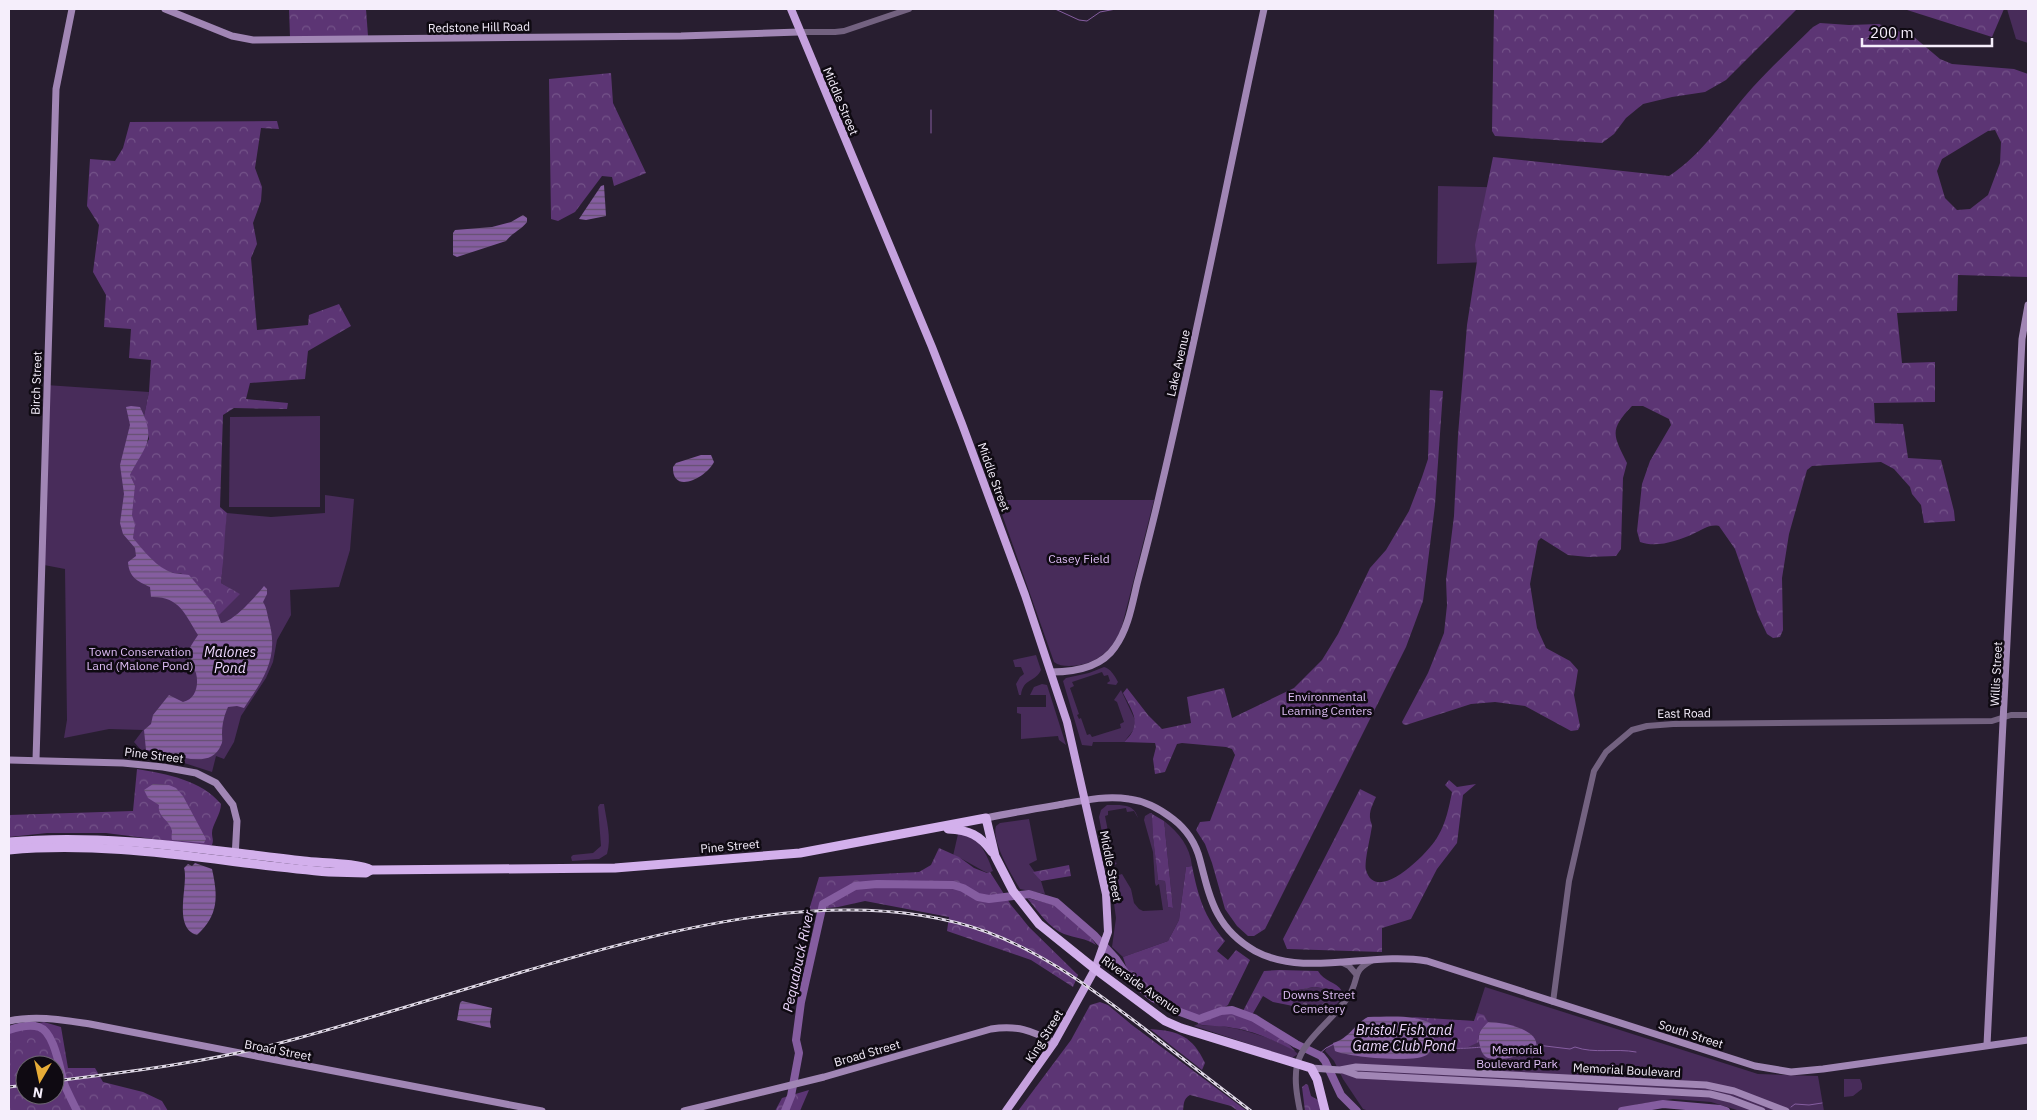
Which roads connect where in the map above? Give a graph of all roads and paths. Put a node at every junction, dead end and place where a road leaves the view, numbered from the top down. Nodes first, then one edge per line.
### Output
1 (72, 9) edge
2 (165, 9) edge
3 (791, 9) edge
4 (909, 9) edge
5 (1264, 9) edge
6 (799, 32) junction
7 (2028, 305) edge
8 (1051, 672) junction
9 (2028, 715) edge
10 (2005, 718) junction
11 (9, 760) edge
12 (36, 760) junction
13 (1086, 800) junction
14 (986, 818) junction
15 (931, 829) junction
16 (9, 842) edge
17 (9, 850) edge
18 (994, 856) junction
19 (235, 858) junction
20 (1374, 960) junction
21 (1340, 961) junction
22 (1095, 969) junction
23 (1356, 974) junction
24 (1553, 1002) junction
25 (9, 1021) edge
26 (2028, 1040) edge
27 (1054, 1043) junction
28 (1987, 1045) junction
29 (1297, 1065) junction
30 (1311, 1068) junction
31 (1341, 1070) junction
32 (542, 1111) edge
33 (684, 1111) edge
34 (1006, 1111) edge
35 (1300, 1111) edge
36 (1325, 1111) edge
37 (1762, 1111) edge
38 (1786, 1111) edge

1 - 12 main road, Birch Street
2 - 6 main road, Redstone Hill Road
3 - 6 main road, Middle Street
4 - 6 street
5 - 8 main road, Lake Avenue
6 - 8 main road, Middle Street
7 - 10 main road, Willis Street
8 - 13 main road, Middle Street
9 - 10 street, East Road
10 - 24 street, East Road
10 - 28 main road, Willis Street
11 - 12 main road, Pine Street
12 - 19 main road, Pine Street
13 - 14 main road, Pine Street
13 - 21 main road, Pine Street
13 - 22 main road, Middle Street
14 - 15 highway, Pine Street
14 - 18 highway, Riverside Avenue
15 - 18 highway
15 - 19 highway, Pine Street
16 - 19 highway
17 - 19 highway
18 - 22 highway, Riverside Avenue
20 - 21 main road, South Street
20 - 23 street
20 - 24 main road, South Street
21 - 23 street
22 - 27 main road, King Street
22 - 29 highway, Riverside Avenue
23 - 29 street
24 - 28 main road, South Street
25 - 32 main road, Broad Street
26 - 28 main road, South Street
27 - 33 main road, Broad Street
27 - 34 main road, King Street
29 - 30 highway, Riverside Avenue
29 - 35 street
30 - 31 main road, Memorial Boulevard
30 - 36 highway
31 - 37 main road, Memorial Boulevard
31 - 38 main road, Memorial Boulevard

